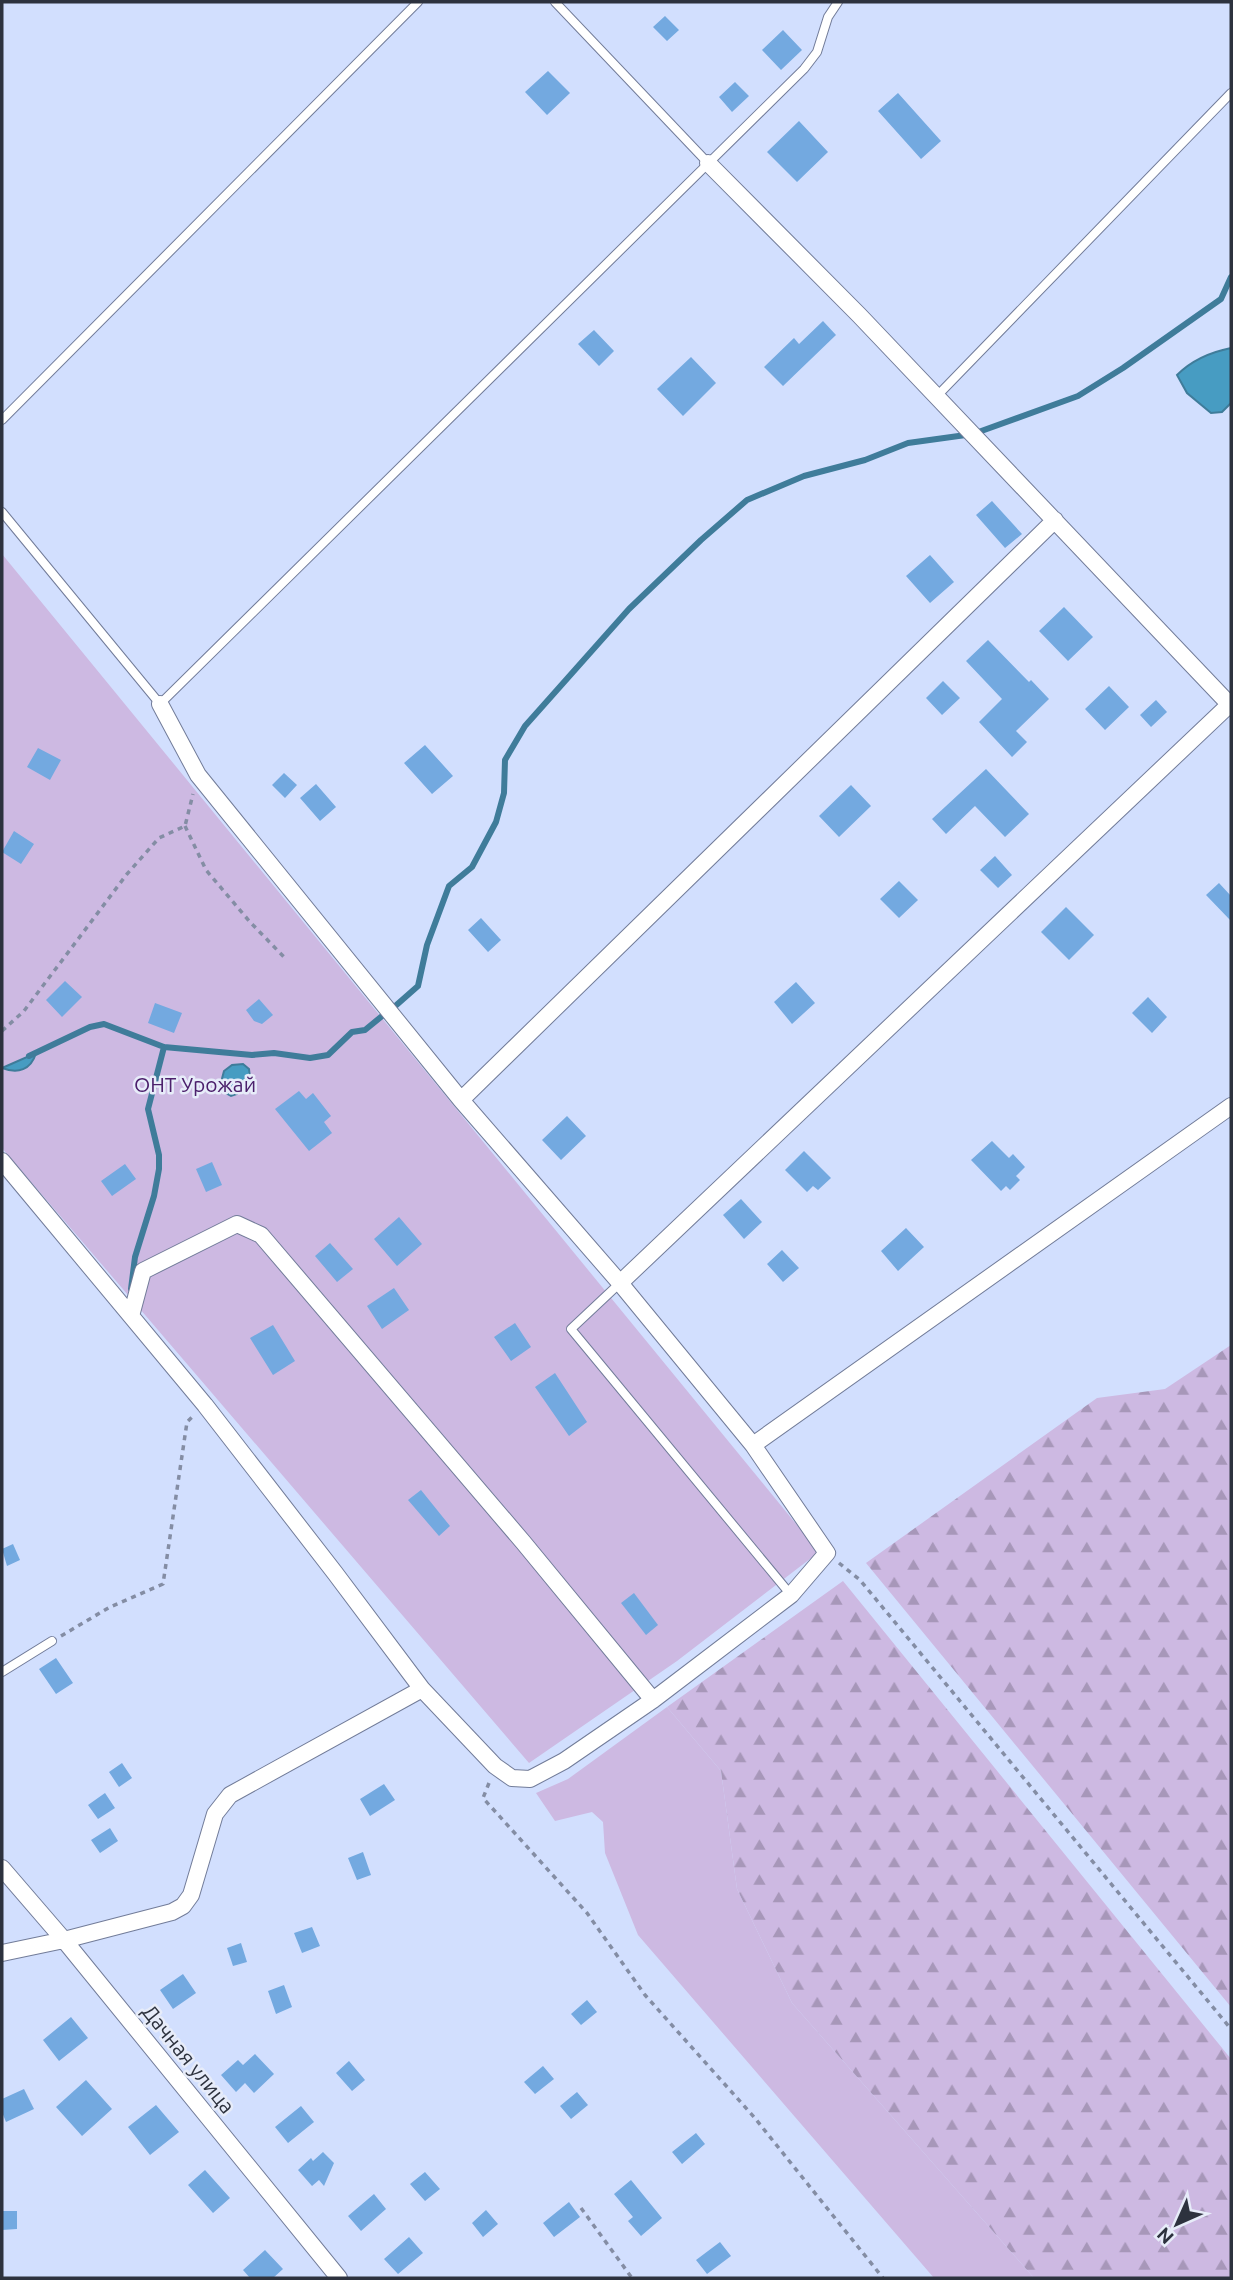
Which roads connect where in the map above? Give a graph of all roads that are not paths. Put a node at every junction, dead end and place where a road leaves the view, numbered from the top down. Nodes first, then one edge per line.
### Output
1 (418, 2) edge
2 (555, 2) edge
3 (838, 2) edge
4 (1231, 93) edge
5 (708, 163) junction
6 (937, 396) junction
7 (2, 420) edge
8 (2, 512) edge
9 (1055, 520) junction
10 (160, 704) junction
11 (1231, 704) edge
12 (461, 1100) junction
13 (1231, 1106) edge
14 (2, 1161) edge
15 (620, 1283) junction
16 (131, 1316) junction
17 (753, 1445) junction
18 (791, 1595) junction
19 (52, 1641) road end
20 (2, 1672) edge
21 (422, 1689) junction
22 (653, 1700) junction
23 (2, 1868) edge
24 (64, 1940) junction
25 (2, 1953) edge
26 (339, 2278) edge

1 - 7 lane
2 - 5 lane
3 - 5 lane
4 - 6 lane
5 - 6 street
5 - 10 lane
6 - 9 street
8 - 10 lane
9 - 11 street
9 - 12 street
10 - 12 street
11 - 15 street
12 - 15 street
13 - 17 street
14 - 16 street
15 - 17 street
15 - 18 lane
16 - 21 street
16 - 22 street
17 - 18 street
18 - 22 street
19 - 20 lane
21 - 22 street
21 - 24 street
23 - 24 street, Дачная улица
24 - 25 street
24 - 26 street, Дачная улица

